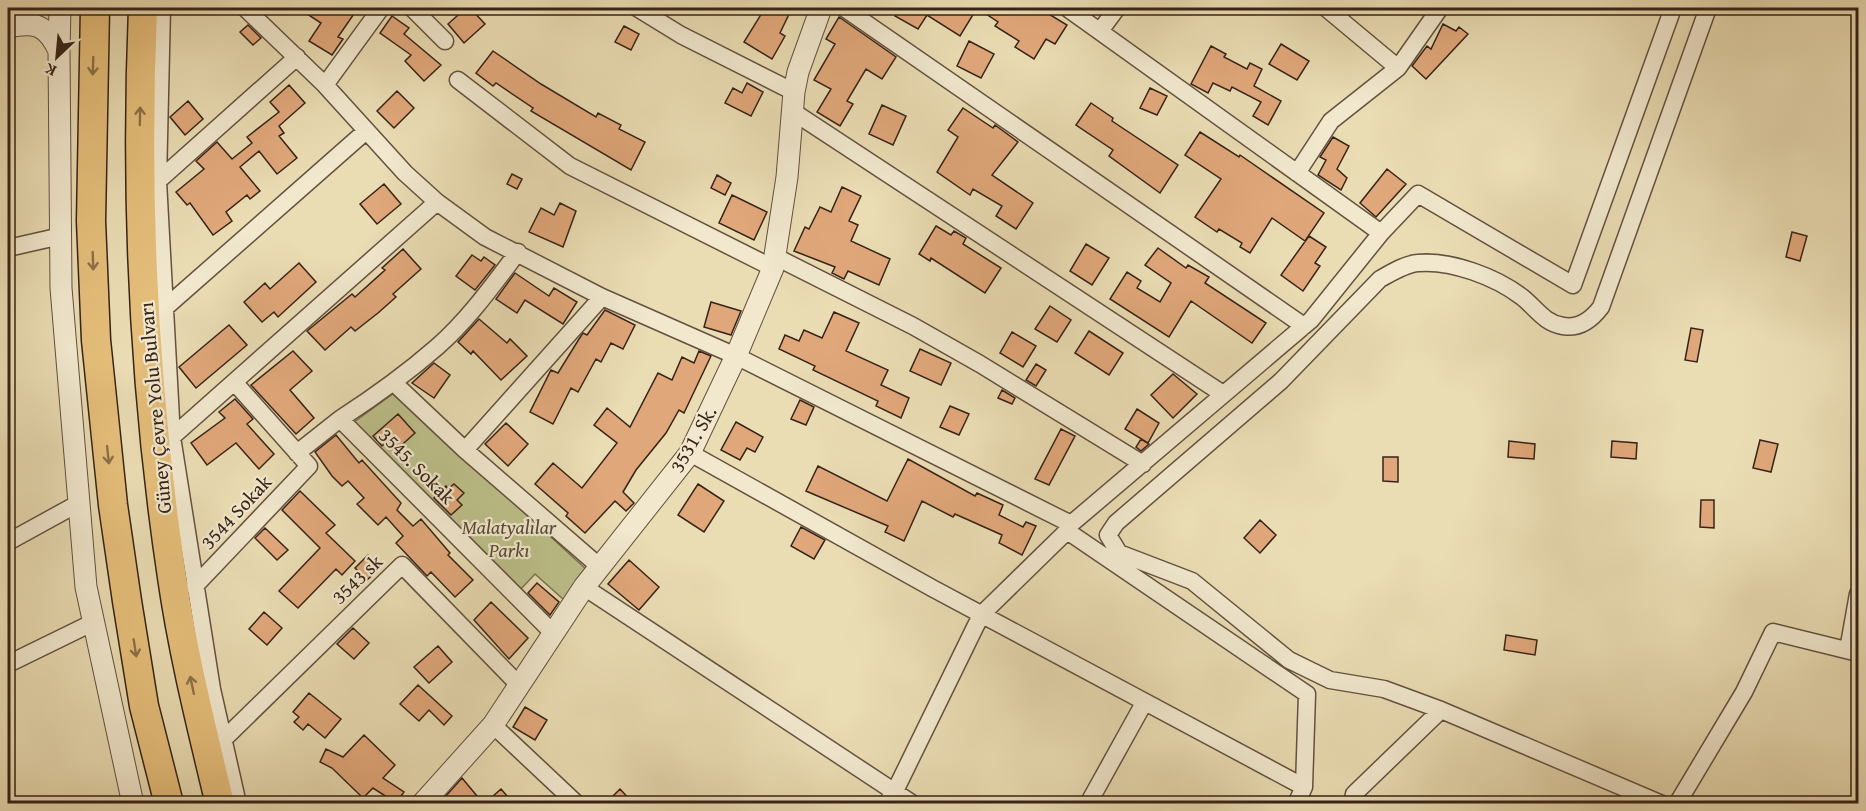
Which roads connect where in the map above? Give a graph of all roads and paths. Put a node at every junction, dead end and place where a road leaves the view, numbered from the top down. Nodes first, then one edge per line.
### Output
1 (36, 8) edge
2 (60, 8) edge
3 (95, 8) edge
4 (143, 8) edge
5 (162, 8) edge
6 (245, 8) edge
7 (381, 8) edge
8 (412, 8) edge
9 (637, 8) edge
10 (821, 8) edge
11 (844, 8) edge
12 (1067, 8) edge
13 (1117, 8) edge
14 (1326, 8) edge
15 (1440, 8) edge
16 (1672, 8) edge
17 (1708, 8) edge
18 (8, 25) edge
19 (1100, 31) junction
20 (445, 41) dead end
21 (59, 51) junction
22 (297, 57) junction
23 (1398, 68) junction
24 (458, 80) dead end
25 (325, 86) junction
26 (793, 102) junction
27 (366, 131) junction
28 (1297, 173) junction
29 (158, 181) junction
30 (437, 202) junction
31 (1380, 232) junction
32 (61, 236) junction
33 (8, 248) edge
34 (518, 252) junction
35 (774, 262) junction
36 (602, 297) junction
37 (166, 307) junction
38 (1304, 326) junction
39 (736, 356) junction
40 (235, 383) junction
41 (394, 383) junction
42 (1223, 394) junction
43 (340, 419) junction
44 (172, 437) junction
45 (465, 450) junction
46 (297, 453) junction
47 (690, 453) junction
48 (1143, 464) junction
49 (79, 503) junction
50 (1069, 528) junction
51 (8, 542) edge
52 (600, 567) junction
53 (194, 587) junction
54 (584, 587) junction
55 (1858, 594) edge
56 (981, 615) junction
57 (94, 622) junction
58 (553, 633) junction
59 (1853, 651) edge
60 (8, 664) edge
61 (518, 684) junction
62 (1144, 703) junction
63 (1441, 710) junction
64 (493, 725) junction
65 (224, 739) junction
66 (1304, 788) junction
67 (890, 797) edge
68 (133, 804) edge
69 (169, 804) edge
70 (220, 804) edge
71 (238, 804) edge
72 (422, 804) edge
73 (577, 804) edge
74 (913, 804) edge
75 (1088, 804) edge
76 (1296, 804) edge
77 (1352, 804) edge
78 (1662, 804) edge
79 (1677, 804) edge

1 - 18 street
2 - 21 street
3 -> 69 highway
70 -> 4 highway, Güney Çevre Yolu Bulvarı
5 - 29 street
6 - 22 street
7 - 25 street
8 - 20 street
9 - 26 street
10 - 26 street, 3531. Sk.
11 - 38 street
12 - 19 street
13 - 19 street
14 - 23 street
15 - 23 street
16 - 31 street
17 - 63 street
18 - 21 street
19 - 28 street
21 - 32 street
22 - 25 street
22 - 29 street
23 - 28 street
24 - 35 street
25 - 27 street
26 - 35 street, 3531. Sk.
26 - 42 street
27 - 30 street
27 - 37 street
28 - 31 street
29 - 37 street
30 - 34 street
30 - 40 street
31 - 38 street
32 - 33 street
32 - 49 street
34 - 36 street
34 - 41 street
35 - 39 street, 3531. Sk.
35 - 48 street
36 - 39 street
36 - 45 street
37 - 44 street
38 - 42 street
39 - 47 street, 3531. Sk.
39 - 50 street
40 - 44 street
40 - 46 street
41 - 43 street
41 - 45 street
42 - 48 street
43 - 46 street
43 - 58 street, 3545. Sokak
44 - 53 street
45 - 52 street
46 - 53 street, 3544 Sokak
47 - 52 street, 3531. Sk.
47 - 56 street
48 - 50 street
49 - 51 street
49 - 57 street
50 - 56 street
50 - 66 street
52 - 54 street, 3531. Sk.
53 - 65 street
54 - 58 street, 3531. Sk.
54 - 67 street
55 - 59 street
56 - 62 street
56 - 67 street
57 - 60 street
57 - 68 street
58 - 61 street, 3531. Sk.
59 - 79 street
61 - 64 street, 3531. Sk.
61 - 65 street, 3543 sk
62 - 66 street
62 - 75 street
63 - 77 street
63 - 78 street
64 - 72 street, 3531. Sk.
64 - 73 street
65 - 71 street
66 - 76 street
67 - 74 street

